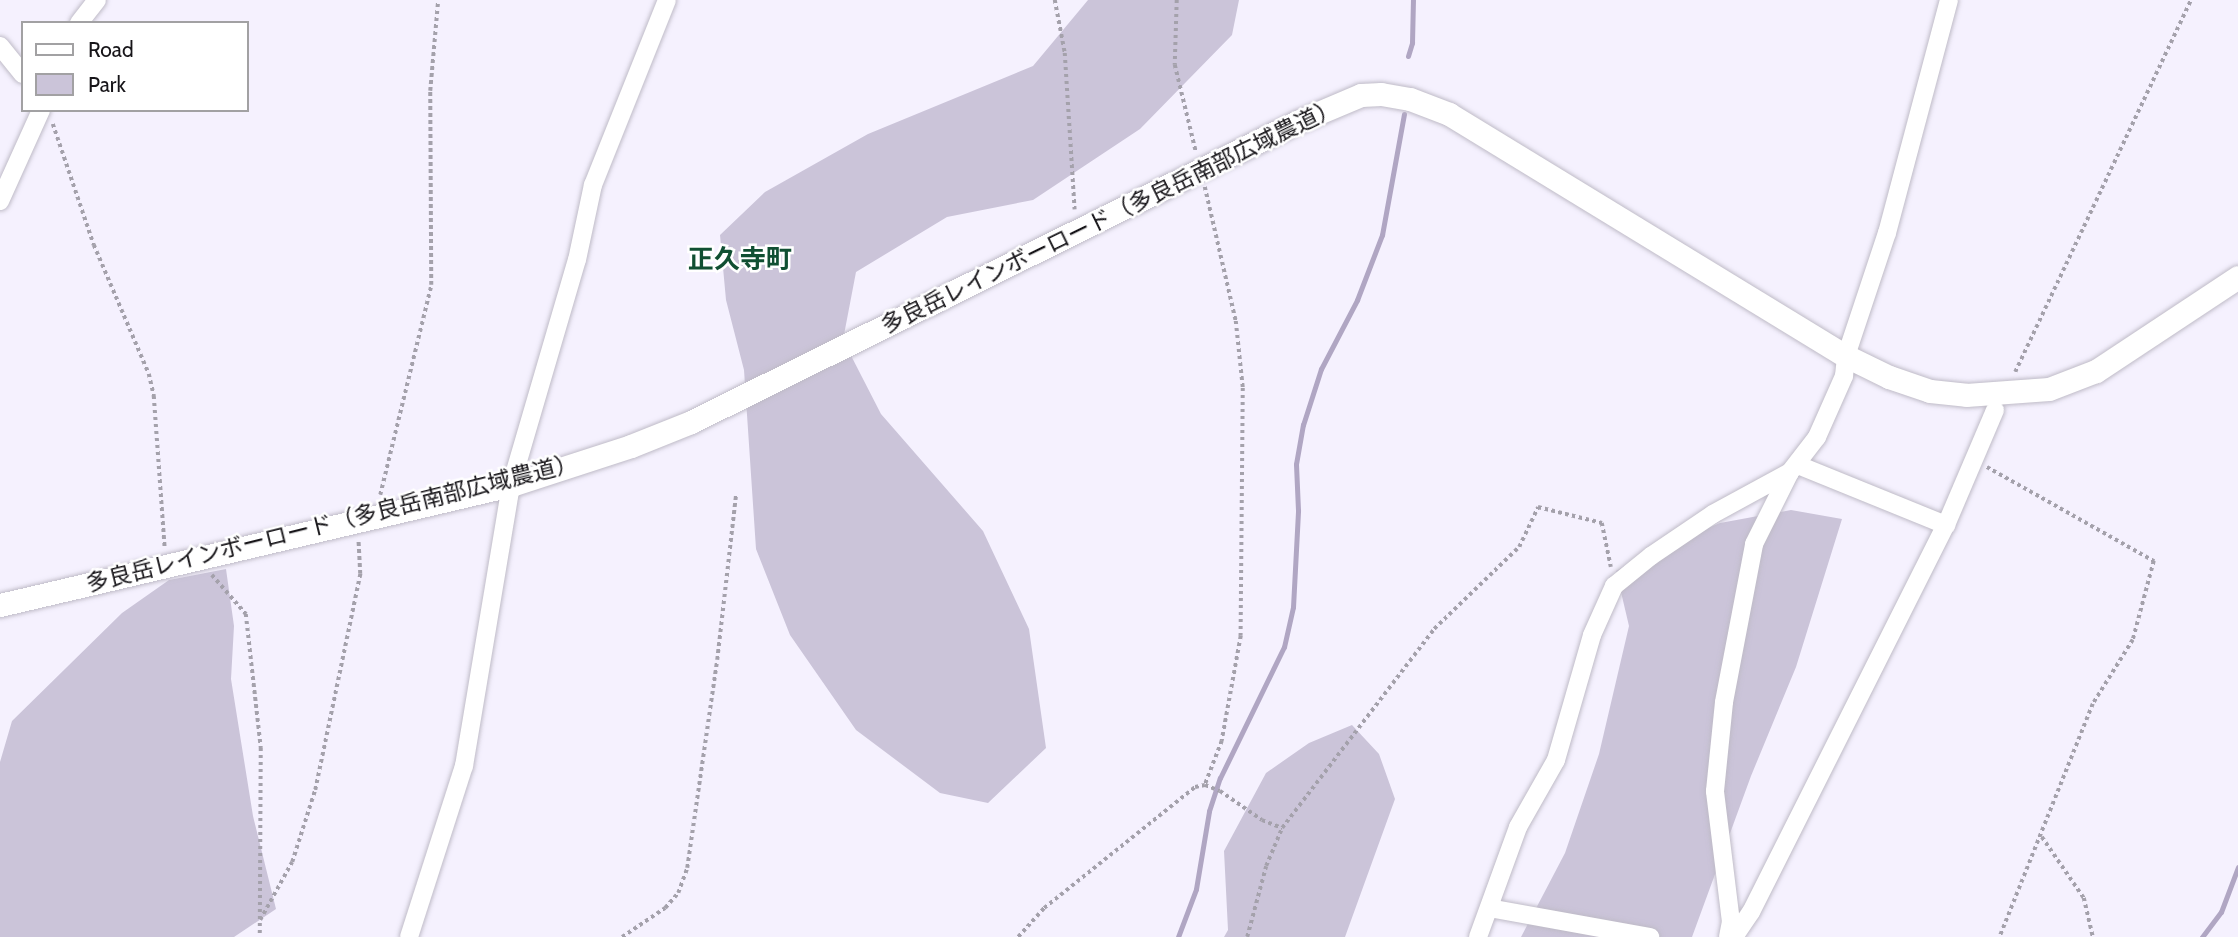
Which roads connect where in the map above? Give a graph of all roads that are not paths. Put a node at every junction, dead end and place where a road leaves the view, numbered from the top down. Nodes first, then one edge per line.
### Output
1 (97, 0) edge
2 (667, 0) edge
3 (1949, 0) edge
4 (81, 21) edge
5 (0, 46) edge
6 (21, 72) edge
7 (47, 116) edge
8 (0, 201) edge
9 (2238, 277) edge
10 (1846, 356) junction
11 (1995, 410) dead end
12 (1794, 469) junction
13 (511, 485) junction
14 (1946, 525) junction
15 (0, 604) edge
16 (1489, 908) junction
17 (409, 937) edge
18 (1478, 937) edge
19 (1650, 937) edge
20 (1728, 937) edge
21 (1734, 937) edge

1 - 4 street
2 - 13 street
3 - 10 street
5 - 6 street
7 - 8 street
9 - 10 street, 多良岳レインボーロード（多良岳南部広域農道）
10 - 12 street
10 - 13 street, 多良岳レインボーロード（多良岳南部広域農道）
11 - 14 street
12 - 14 street
12 - 16 street
12 - 20 street
13 - 15 street, 多良岳レインボーロード（多良岳南部広域農道）
13 - 17 street
14 - 21 street
16 - 18 street
16 - 19 street

